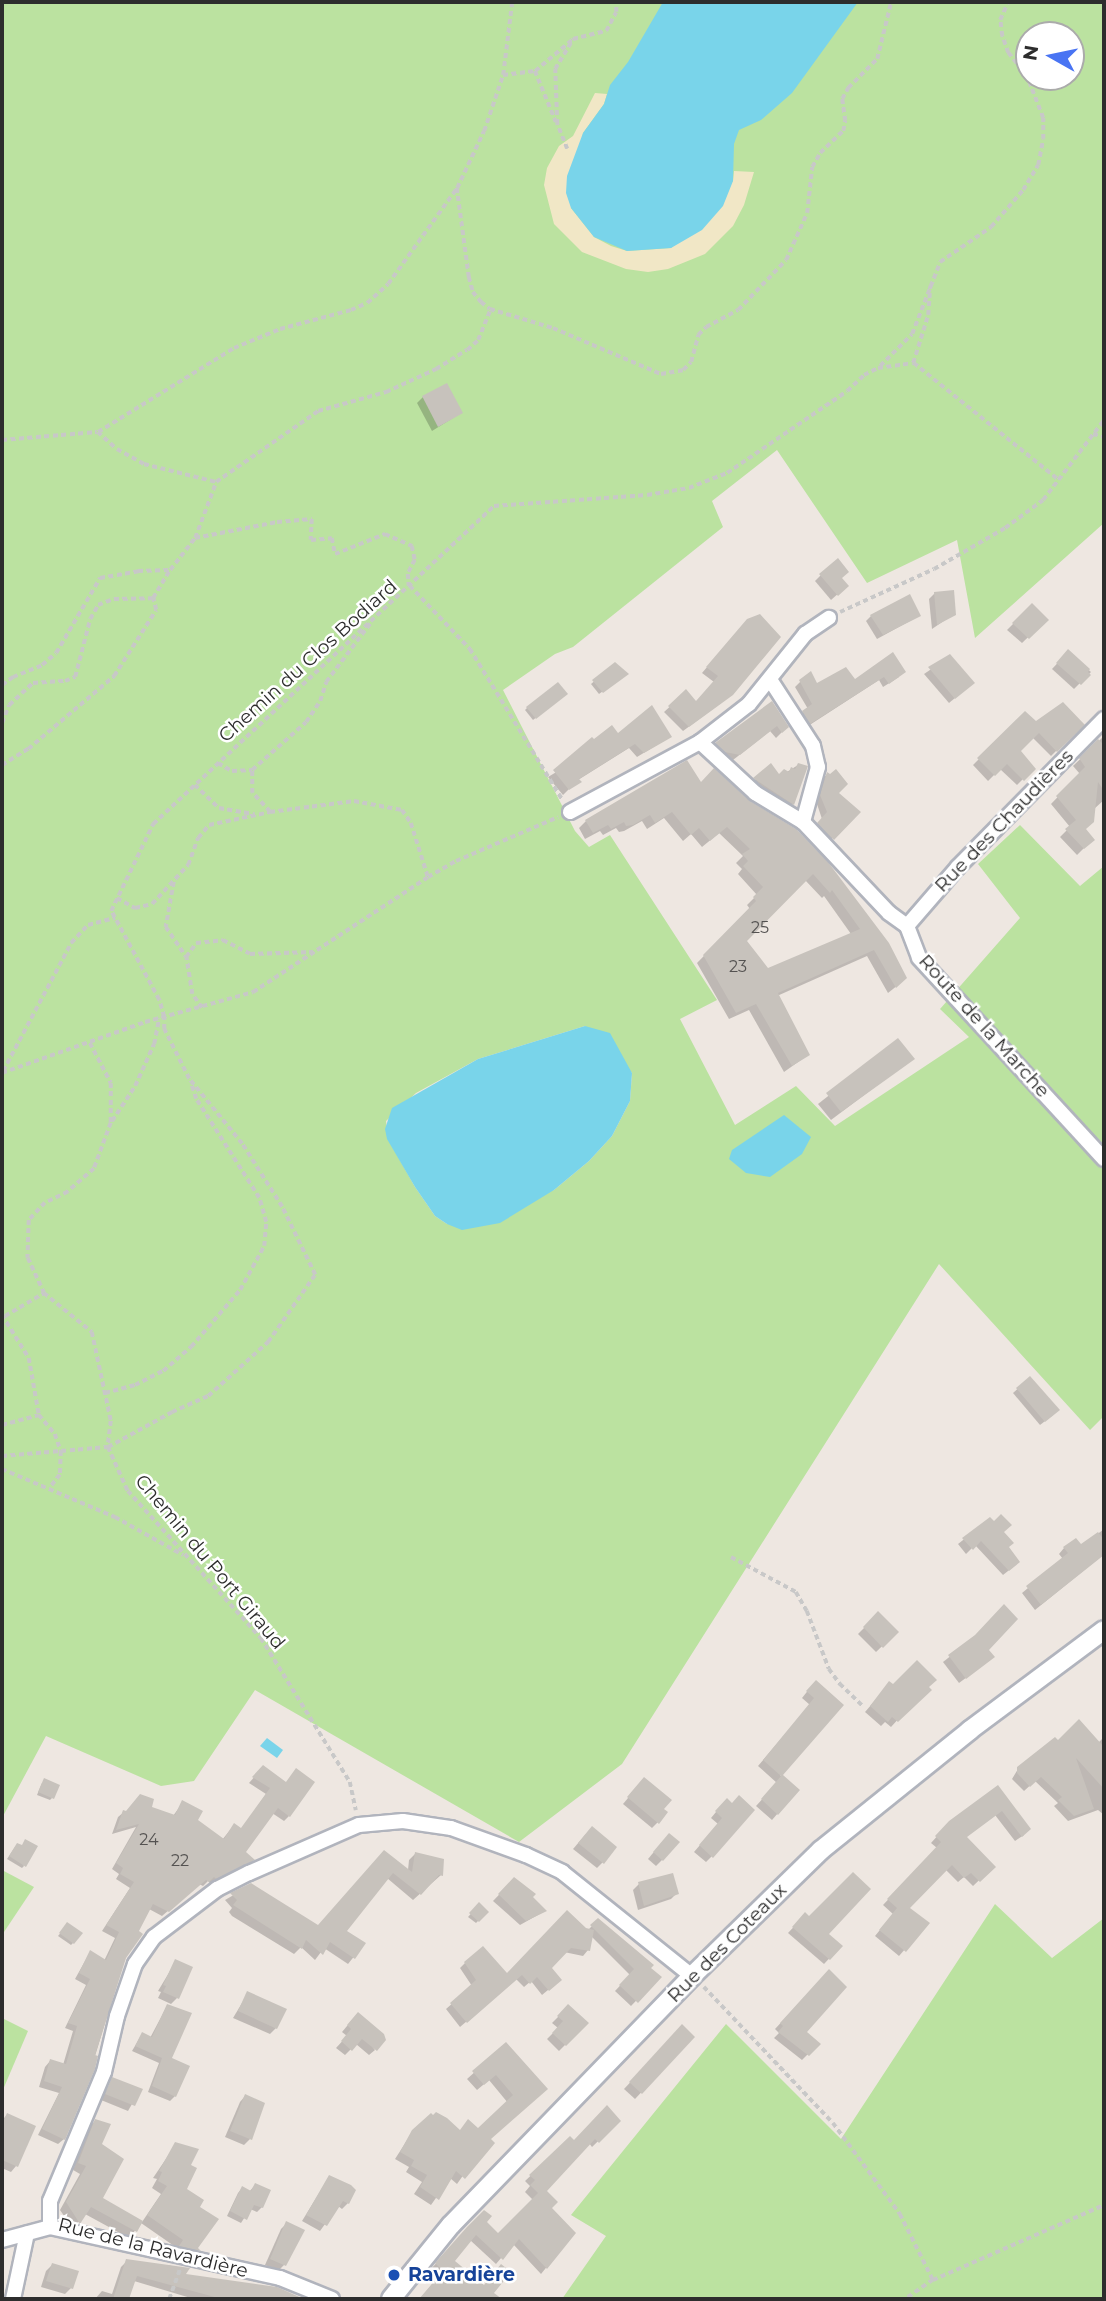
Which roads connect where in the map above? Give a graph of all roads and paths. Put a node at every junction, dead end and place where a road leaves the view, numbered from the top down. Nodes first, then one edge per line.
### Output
1 (512, 2) edge
2 (615, 2) edge
3 (891, 2) edge
4 (1008, 2) edge
5 (573, 39) junction
6 (535, 71) junction
7 (503, 75) junction
8 (557, 124) junction
9 (566, 149) dead end
10 (457, 188) junction
11 (931, 280) junction
12 (490, 309) junction
13 (913, 363) junction
14 (878, 368) junction
15 (1104, 420) edge
16 (98, 432) junction
17 (1093, 434) junction
18 (1104, 437) edge
19 (2, 440) edge
20 (1059, 480) junction
21 (216, 482) junction
22 (195, 538) junction
23 (170, 570) junction
24 (410, 586) junction
25 (153, 598) junction
26 (378, 612) junction
27 (829, 618) joint
28 (771, 681) junction
29 (2, 685) edge
30 (1104, 719) edge
31 (2, 723) edge
32 (700, 741) junction
33 (218, 763) junction
34 (2, 765) edge
35 (252, 769) junction
36 (194, 785) junction
37 (270, 812) junction
38 (569, 812) junction
39 (256, 814) junction
40 (803, 822) junction
41 (428, 877) junction
42 (174, 881) junction
43 (117, 898) junction
44 (115, 918) junction
45 (907, 926) junction
46 (315, 952) junction
47 (186, 957) junction
48 (202, 1008) junction
49 (164, 1017) junction
50 (159, 1018) junction
51 (90, 1043) junction
52 (2, 1072) edge
53 (189, 1079) junction
54 (111, 1123) junction
55 (1104, 1159) edge
56 (44, 1293) junction
57 (4, 1315) edge
58 (105, 1393) junction
59 (39, 1415) junction
60 (2, 1424) edge
61 (108, 1447) junction
62 (61, 1451) junction
63 (2, 1456) edge
64 (2, 1468) edge
65 (50, 1488) junction
66 (731, 1557) dead end
67 (188, 1558) junction
68 (1104, 1630) edge
69 (863, 1706) dead end
70 (359, 1825) junction
71 (692, 1976) junction
72 (1104, 2205) edge
73 (50, 2227) junction
74 (27, 2234) junction
75 (2, 2240) edge
76 (184, 2257) junction
77 (933, 2280) junction
78 (13, 2299) edge
79 (169, 2299) edge
80 (332, 2299) edge
81 (391, 2299) edge
82 (906, 2299) edge

1 - 7 path
2 - 5 path
3 - 12 path
4 - 11 path
5 - 6 path
5 - 8 path
6 - 7 path
6 - 8 path
7 - 10 path
8 - 9 path
10 - 12 path
10 - 16 path
11 - 13 path
11 - 14 path
12 - 21 path
13 - 14 path
13 - 20 path
14 - 24 path
15 - 17 path
16 - 19 path
16 - 21 path
17 - 18 path
17 - 20 path
20 - 27 path
21 - 22 path
22 - 23 path
22 - 24 path
23 - 25 path
23 - 29 path
24 - 26 path, Chemin du Clos Bodiard
24 - 38 path, Chemin du Clos Bodiard
25 - 31 path
25 - 34 path
26 - 33 path, Chemin du Clos Bodiard
26 - 35 path
27 - 28 street
28 - 32 street
28 - 40 street
30 - 45 street, Rue des Chaudières
32 - 38 street
32 - 40 street, Route de la Marche
33 - 35 path
33 - 36 path, Chemin du Clos Bodiard
35 - 37 path
36 - 39 path
36 - 43 path, Chemin du Clos Bodiard
37 - 39 path
37 - 41 path
38 - 41 path
39 - 42 path
40 - 45 street, Route de la Marche
41 - 46 path
42 - 43 path
42 - 47 path
43 - 44 path, Chemin du Clos Bodiard
44 - 49 path
44 - 52 path
45 - 55 street, Route de la Marche
46 - 47 path
46 - 48 path
47 - 48 path
48 - 49 path
49 - 50 path
49 - 53 path
50 - 51 path
50 - 54 path
51 - 52 path
51 - 54 path
53 - 58 path
53 - 61 path
54 - 56 path
56 - 57 path
56 - 58 path
57 - 59 path
58 - 61 path
59 - 60 path
59 - 62 path
61 - 62 path
61 - 67 path, Chemin du Port Giraud
62 - 63 path
62 - 65 path
64 - 65 path
65 - 67 path
66 - 69 path
67 - 70 path, Chemin du Port Giraud
68 - 71 street, Rue des Coteaux
70 - 71 street, Rue de la Ravardière
70 - 73 street, Rue de la Ravardière
71 - 77 path
71 - 81 street, Rue des Coteaux
72 - 77 path
73 - 74 street
73 - 76 street, Rue de la Ravardière
74 - 75 street
74 - 78 street
76 - 79 path
76 - 80 street, Rue de la Ravardière
77 - 82 path

